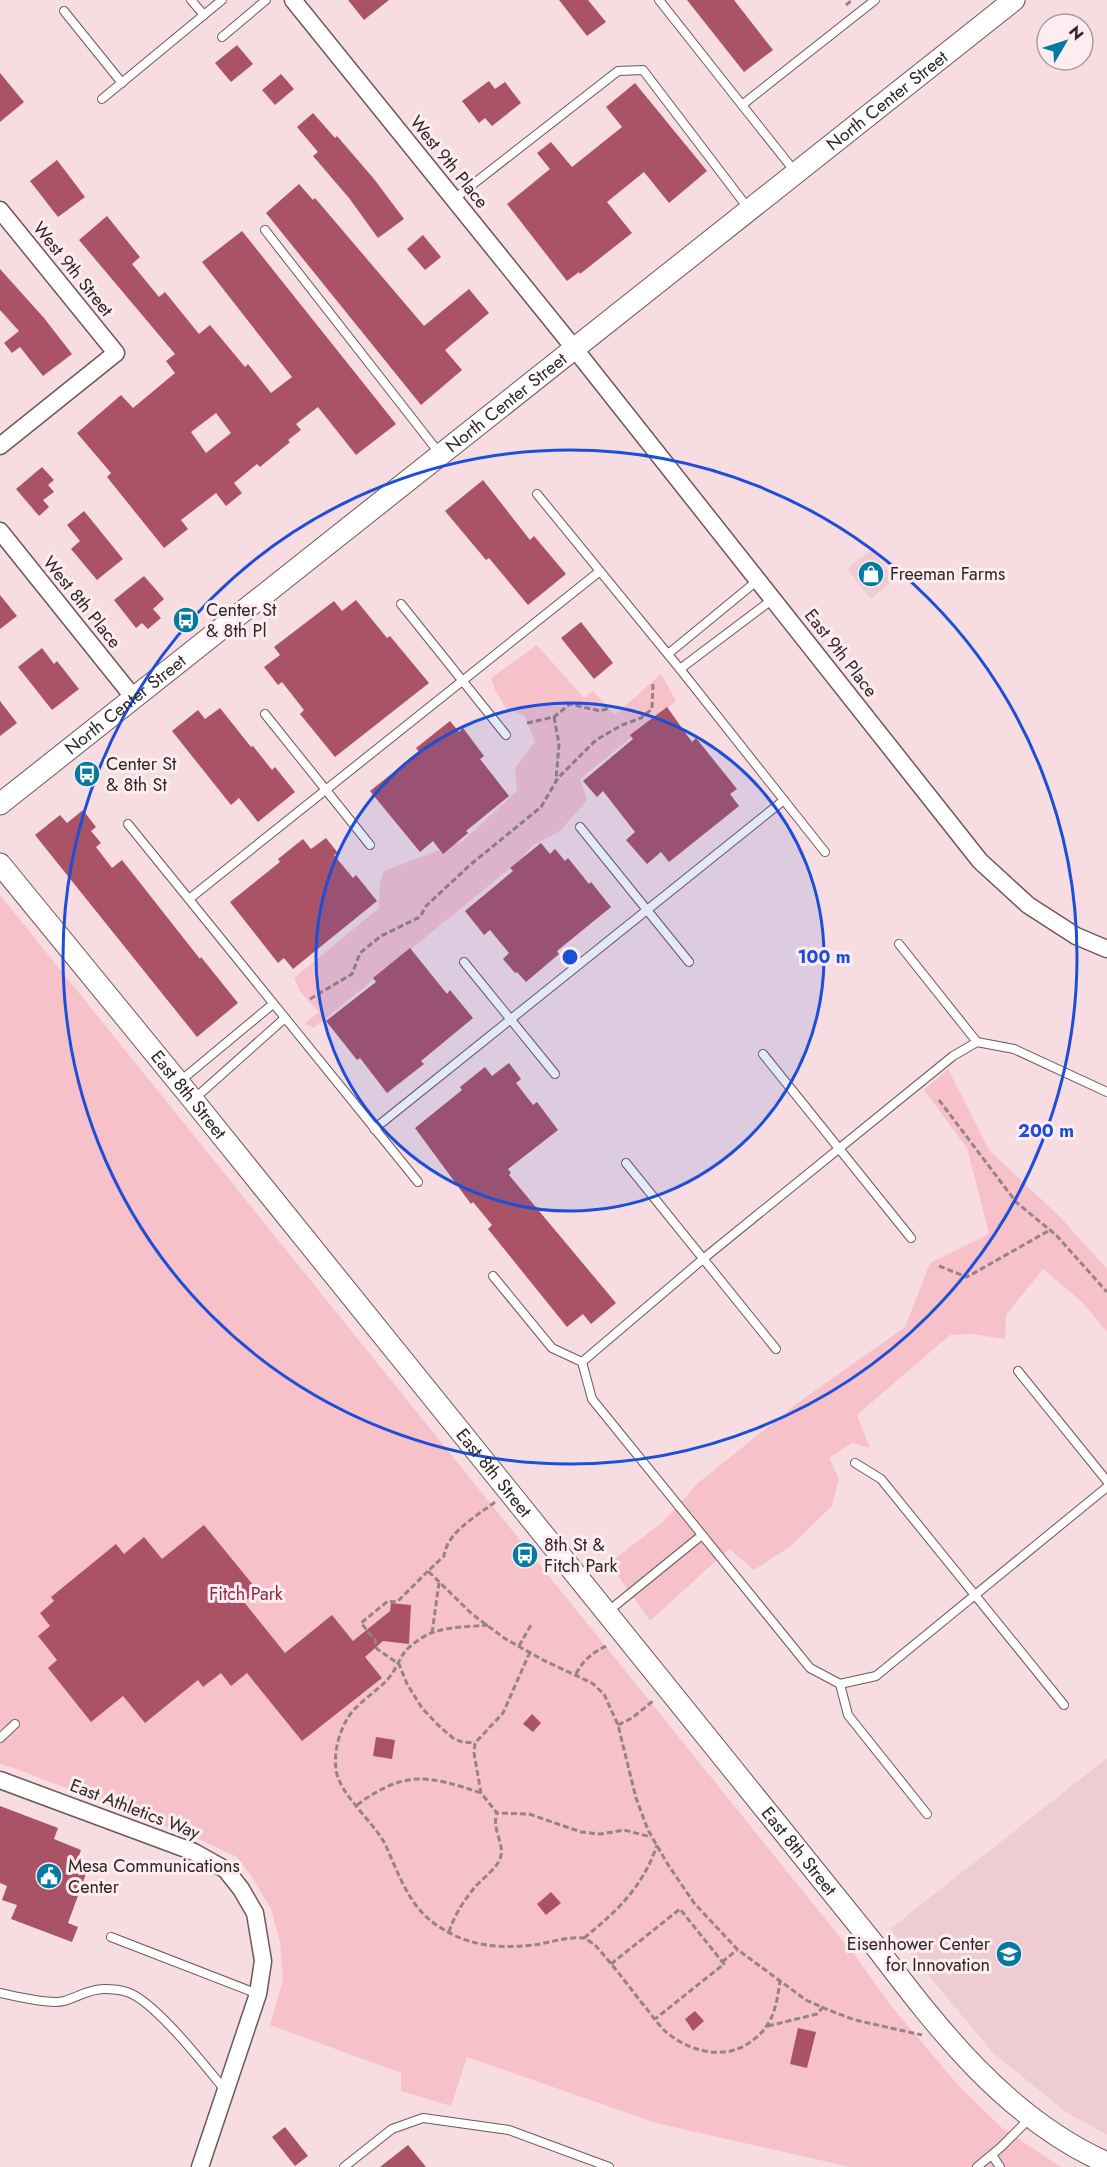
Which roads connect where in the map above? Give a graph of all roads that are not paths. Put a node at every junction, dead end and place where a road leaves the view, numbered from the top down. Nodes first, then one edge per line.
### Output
1 (191, 0) edge
2 (222, 0) edge
3 (267, 0) edge
4 (293, 0) edge
5 (659, 0) edge
6 (875, 0) edge
7 (1014, 0) edge
8 (64, 11) dead end
9 (204, 15) junction
10 (222, 37) dead end
11 (122, 83) junction
12 (102, 99) dead end
13 (742, 105) junction
14 (796, 172) junction
15 (454, 199) junction
16 (749, 209) junction
17 (0, 210) edge
18 (265, 230) dead end
19 (574, 348) junction
20 (0, 446) edge
21 (440, 455) junction
22 (537, 494) dead end
23 (0, 531) edge
24 (600, 571) junction
25 (758, 580) junction
26 (773, 598) junction
27 (401, 604) dead end
28 (668, 654) junction
29 (680, 669) junction
30 (462, 680) junction
31 (134, 698) junction
32 (265, 714) dead end
33 (506, 735) dead end
34 (326, 789) junction
35 (784, 800) junction
36 (0, 804) edge
37 (128, 824) dead end
38 (580, 826) dead end
39 (370, 845) dead end
40 (825, 852) dead end
41 (0, 864) edge
42 (189, 899) junction
43 (647, 909) junction
44 (899, 944) dead end
45 (1107, 949) edge
46 (464, 962) dead end
47 (689, 962) dead end
48 (273, 1004) junction
49 (285, 1018) junction
50 (511, 1019) junction
51 (977, 1042) junction
52 (763, 1054) dead end
53 (555, 1074) dead end
54 (179, 1082) junction
55 (1107, 1092) edge
56 (193, 1100) junction
57 (374, 1129) junction
58 (839, 1149) junction
59 (626, 1163) dead end
60 (418, 1182) dead end
61 (911, 1238) dead end
62 (703, 1258) junction
63 (493, 1276) dead end
64 (776, 1349) dead end
65 (582, 1362) junction
66 (1018, 1371) dead end
67 (855, 1463) dead end
68 (1107, 1481) edge
69 (1107, 1487) edge
70 (702, 1535) junction
71 (975, 1595) junction
72 (606, 1613) junction
73 (840, 1684) junction
74 (1064, 1705) dead end
75 (15, 1724) dead end
76 (0, 1738) edge
77 (0, 1779) edge
78 (927, 1814) dead end
79 (111, 1937) dead end
80 (0, 1993) edge
81 (258, 1994) junction
82 (225, 2090) junction
83 (1031, 2117) junction
84 (992, 2155) junction
85 (1107, 2163) edge
86 (200, 2167) edge
87 (344, 2167) edge
88 (609, 2167) edge
89 (976, 2167) edge
90 (1000, 2167) edge

1 - 9 lane
2 - 9 lane
3 - 10 lane
4 - 15 street, West 9th Place
5 - 13 lane
6 - 13 lane
7 - 14 street, North Center Street
8 - 11 lane
9 - 11 lane
11 - 12 lane
13 - 14 lane
14 - 16 street, North Center Street
15 - 16 lane
15 - 19 street, West 9th Place
16 - 19 street, North Center Street
17 - 20 street, West 9th Street
18 - 21 lane
19 - 21 street, North Center Street
19 - 25 street, East 9th Place
21 - 31 street, North Center Street
22 - 24 lane
23 - 31 street, West 8th Place
24 - 28 lane
24 - 30 lane
25 - 26 street, East 9th Place
25 - 28 lane
26 - 29 lane
26 - 45 street, East 9th Place
27 - 30 lane
28 - 29 lane
29 - 35 lane
30 - 33 lane
30 - 34 lane
31 - 36 street, North Center Street
32 - 34 lane
34 - 39 lane
34 - 42 lane
35 - 40 lane
35 - 43 lane
37 - 42 lane
38 - 43 lane
41 - 54 street, East 8th Street
42 - 48 lane
43 - 47 lane
43 - 50 lane
44 - 51 lane
46 - 50 lane
48 - 49 lane
48 - 54 lane
49 - 56 lane
49 - 57 lane
50 - 53 lane
50 - 57 lane
51 - 55 lane
51 - 58 lane
52 - 58 lane
54 - 56 street, East 8th Street
56 - 72 street, East 8th Street
57 - 60 lane
58 - 61 lane
58 - 62 lane
59 - 62 lane
62 - 64 lane
62 - 65 lane
63 - 65 lane
65 - 70 lane
66 - 68 lane
67 - 71 lane
69 - 71 lane
70 - 72 lane
70 - 73 lane
71 - 73 lane
71 - 74 lane
72 - 83 street, East 8th Street
73 - 78 lane
75 - 76 lane
77 - 81 street, East Athletics Way
79 - 81 lane
80 - 82 lane
81 - 82 street, East Athletics Way
82 - 86 street, East Athletics Way
83 - 84 lane
83 - 85 street, East 8th Street
84 - 89 lane
84 - 90 lane
87 - 88 lane

